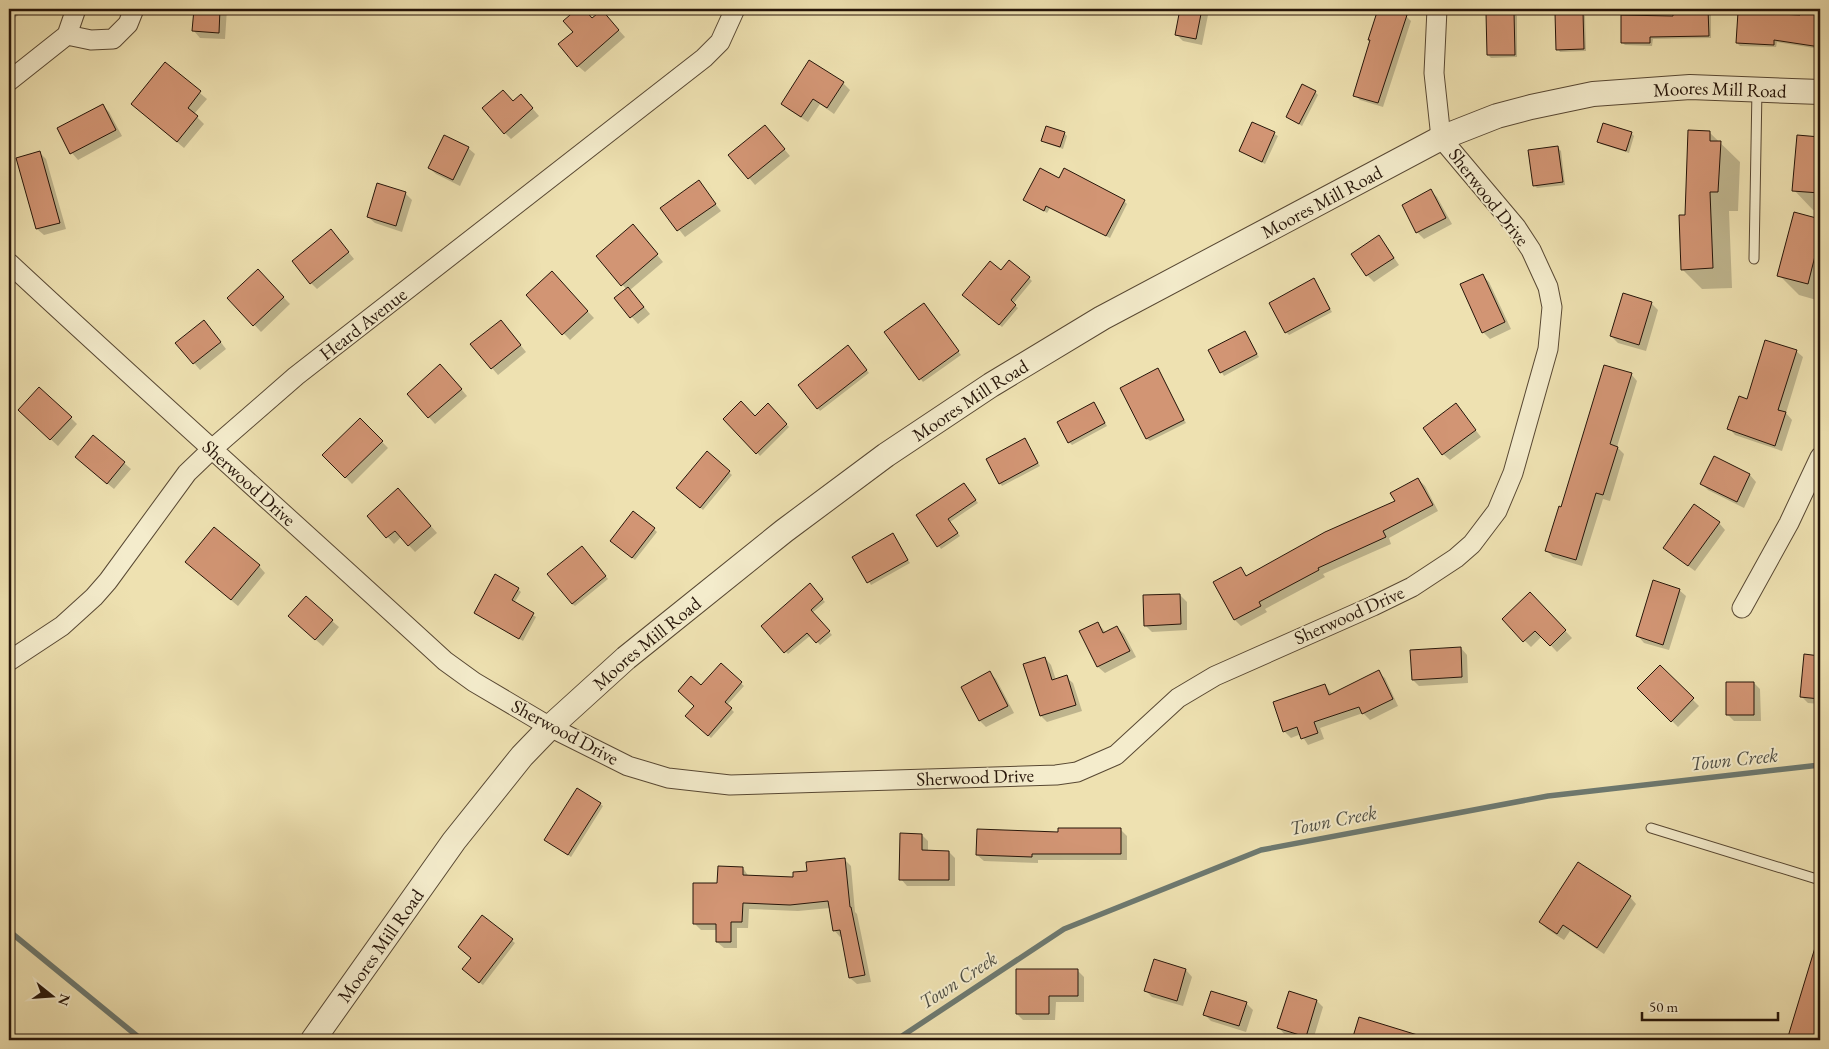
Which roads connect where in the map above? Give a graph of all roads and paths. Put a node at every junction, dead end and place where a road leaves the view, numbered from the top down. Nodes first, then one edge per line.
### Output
1 (76, 9) edge
2 (134, 9) edge
3 (735, 9) edge
4 (1437, 9) edge
5 (67, 35) junction
6 (9, 81) edge
7 (1757, 89) junction
8 (1820, 92) edge
9 (1441, 138) junction
10 (1754, 259) dead end
11 (9, 263) edge
12 (211, 450) junction
13 (1820, 457) edge
14 (1742, 608) dead end
15 (9, 661) edge
16 (550, 727) junction
17 (1652, 828) dead end
18 (1820, 880) edge
19 (313, 1040) edge

1 - 5 street
2 - 5 street
3 - 12 street, Heard Avenue
4 - 9 street, Sherwood Drive
5 - 6 street
7 - 8 street, Moores Mill Road
7 - 9 street, Moores Mill Road
7 - 10 lane
9 - 16 street, Moores Mill Road
9 - 16 street, Sherwood Drive
11 - 12 street, Sherwood Drive
12 - 15 street, Heard Avenue
12 - 16 street, Sherwood Drive
13 - 14 street
16 - 19 street, Moores Mill Road
17 - 18 lane

